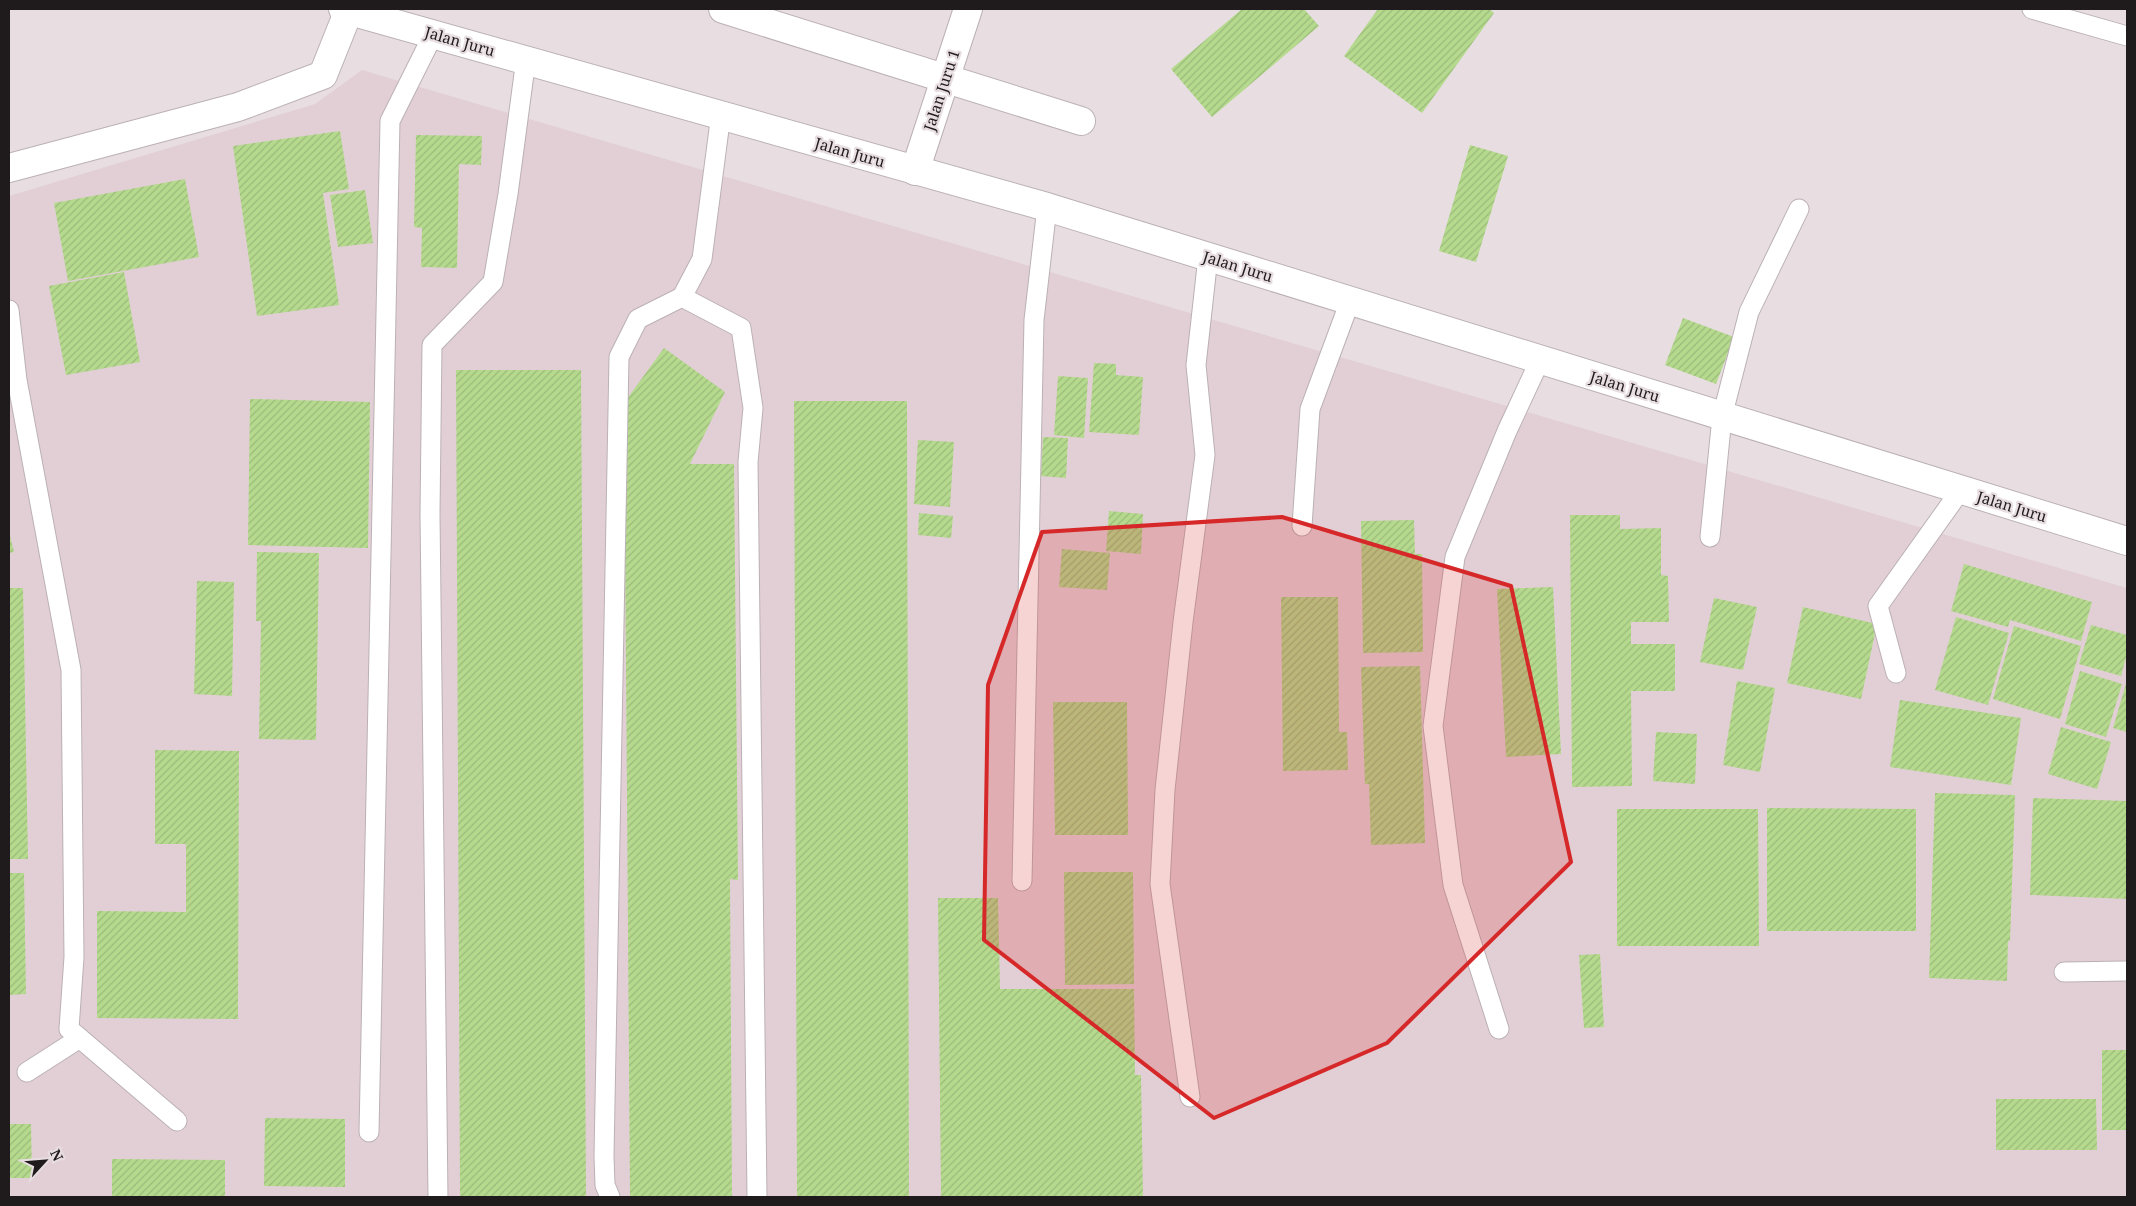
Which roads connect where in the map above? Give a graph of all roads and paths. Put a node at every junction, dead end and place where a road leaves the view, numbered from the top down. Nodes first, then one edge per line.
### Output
1 (723, 9) edge
2 (968, 9) edge
3 (2032, 9) edge
4 (346, 10) edge
5 (434, 33) junction
6 (2127, 36) edge
7 (526, 60) junction
8 (945, 78) junction
9 (721, 114) junction
10 (1081, 121) dead end
11 (9, 168) edge
12 (915, 171) junction
13 (1047, 207) junction
14 (1798, 209) dead end
15 (1208, 257) junction
16 (682, 298) junction
17 (1350, 301) junction
18 (9, 310) edge
19 (1540, 360) junction
20 (1722, 416) junction
21 (1960, 491) junction
22 (1302, 526) dead end
23 (1710, 537) dead end
24 (2127, 541) edge
25 (1896, 673) dead end
26 (1022, 881) dead end
27 (2127, 971) edge
28 (2064, 972) dead end
29 (1499, 1029) dead end
30 (80, 1038) junction
31 (27, 1072) dead end
32 (1190, 1097) dead end
33 (177, 1121) dead end
34 (369, 1132) dead end
35 (438, 1197) edge
36 (610, 1197) edge
37 (757, 1197) edge

1 - 8 main road
2 - 8 main road, Jalan Juru 1
3 - 6 lane
4 - 5 main road, Jalan Juru
4 - 11 main road
5 - 7 main road, Jalan Juru
5 - 34 lane
7 - 9 main road, Jalan Juru
7 - 35 lane
8 - 10 main road
8 - 12 main road, Jalan Juru 1
9 - 12 main road, Jalan Juru
9 - 16 lane
12 - 13 main road, Jalan Juru
13 - 15 main road, Jalan Juru
13 - 26 lane
14 - 20 lane
15 - 17 main road, Jalan Juru
15 - 32 lane
16 - 36 lane
16 - 37 lane
17 - 19 main road, Jalan Juru
17 - 22 lane
18 - 30 lane
19 - 20 main road, Jalan Juru
19 - 29 lane
20 - 21 main road, Jalan Juru
20 - 23 lane
21 - 24 main road, Jalan Juru
21 - 25 lane
27 - 28 lane
30 - 31 lane
30 - 33 lane

